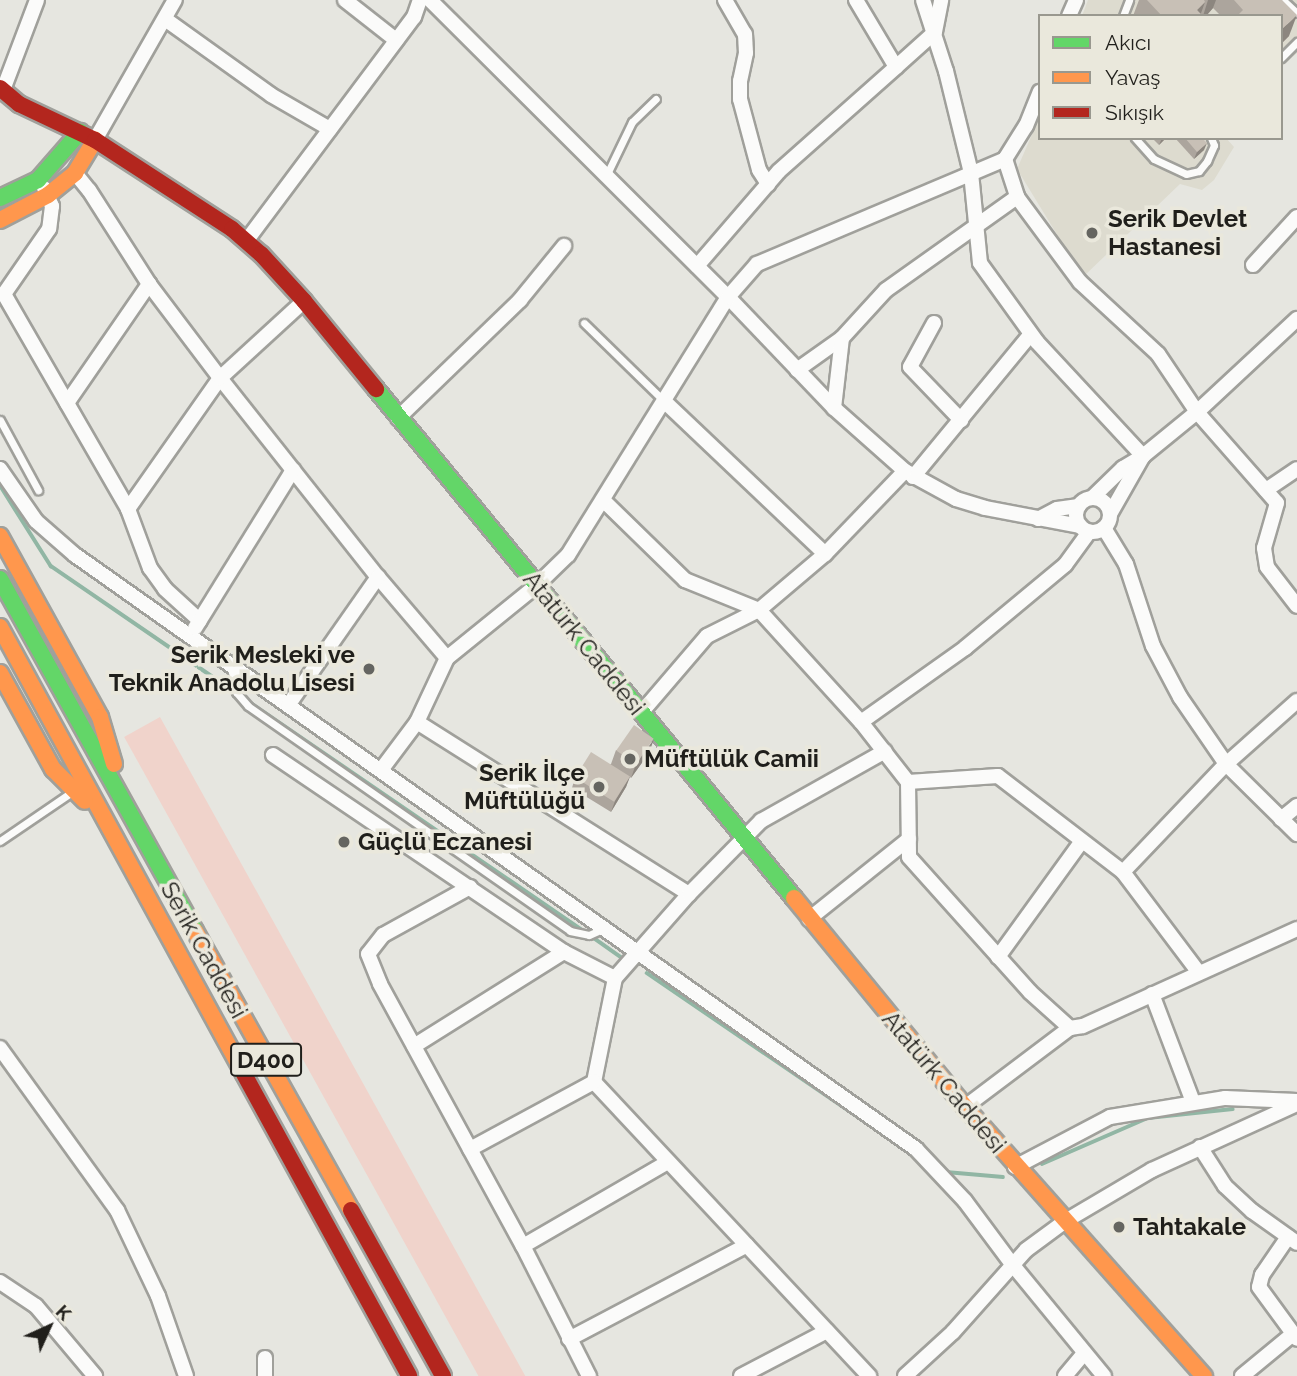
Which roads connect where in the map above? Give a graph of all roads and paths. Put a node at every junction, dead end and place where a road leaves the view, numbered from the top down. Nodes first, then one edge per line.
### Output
1 (37, 0) edge
2 (175, 0) edge
3 (345, 0) edge
4 (420, 0) edge
5 (430, 0) edge
6 (724, 0) edge
7 (856, 0) edge
8 (923, 0) edge
9 (941, 0) edge
10 (1283, 0) edge
11 (1297, 13) edge
12 (164, 19) junction
13 (935, 33) junction
14 (397, 40) junction
15 (1297, 42) edge
16 (1283, 56) edge
17 (896, 67) junction
18 (1, 94) edge
19 (1038, 97) edge
20 (656, 99) dead end
21 (330, 129) junction
22 (80, 132) junction
23 (95, 140) junction
24 (1137, 140) edge
25 (1212, 140) edge
26 (1005, 159) junction
27 (75, 173) junction
28 (971, 173) junction
29 (606, 176) junction
30 (38, 180) junction
31 (768, 184) junction
32 (48, 195) junction
33 (1017, 197) junction
34 (0, 198) edge
35 (1297, 216) edge
36 (0, 220) edge
37 (977, 228) junction
38 (247, 240) junction
39 (564, 246) dead end
40 (1253, 265) dead end
41 (697, 267) junction
42 (149, 284) junction
43 (2, 295) edge
44 (728, 297) junction
45 (304, 301) junction
46 (1297, 319) edge
47 (584, 323) dead end
48 (934, 323) dead end
49 (1031, 334) junction
50 (842, 338) junction
51 (797, 370) junction
52 (220, 378) junction
53 (664, 401) junction
54 (67, 403) junction
55 (834, 408) junction
56 (1197, 412) junction
57 (398, 418) junction
58 (0, 420) edge
59 (961, 421) junction
60 (1143, 456) junction
61 (0, 469) edge
62 (1297, 469) edge
63 (293, 470) junction
64 (909, 474) junction
65 (38, 490) dead end
66 (1266, 490) junction
67 (1092, 498) junction
68 (603, 500) junction
69 (1079, 506) junction
70 (128, 509) junction
71 (1038, 519) junction
72 (1096, 525) junction
73 (0, 536) edge
74 (825, 554) junction
75 (378, 577) junction
76 (0, 579) edge
77 (537, 585) junction
78 (1297, 606) edge
79 (759, 610) junction
80 (200, 621) junction
81 (0, 627) edge
82 (191, 635) junction
83 (447, 658) junction
84 (230, 663) junction
85 (0, 673) edge
86 (1297, 701) edge
87 (289, 704) junction
88 (641, 713) junction
89 (416, 722) junction
90 (861, 722) junction
91 (885, 751) junction
92 (273, 755) dead end
93 (1226, 764) junction
94 (381, 770) junction
95 (908, 782) junction
96 (74, 790) junction
97 (1297, 806) edge
98 (128, 814) junction
99 (1281, 820) junction
100 (109, 826) junction
101 (1297, 834) edge
102 (743, 837) junction
103 (909, 839) junction
104 (0, 841) edge
105 (1082, 841) junction
106 (1123, 872) junction
107 (470, 887) junction
108 (689, 894) junction
109 (809, 919) junction
110 (605, 928) junction
111 (1297, 929) edge
112 (564, 952) junction
113 (639, 952) junction
114 (998, 957) junction
115 (1199, 973) junction
116 (615, 978) junction
117 (1153, 995) junction
118 (1070, 1028) junction
119 (414, 1046) junction
120 (0, 1048) edge
121 (594, 1082) junction
122 (1193, 1102) junction
123 (1297, 1103) edge
124 (965, 1107) junction
125 (1200, 1147) junction
126 (470, 1149) junction
127 (668, 1162) junction
128 (1015, 1167) junction
129 (1064, 1222) junction
130 (1293, 1240) edge
131 (747, 1245) junction
132 (523, 1246) junction
133 (1012, 1264) junction
134 (0, 1282) edge
135 (827, 1331) junction
136 (1295, 1337) edge
137 (569, 1339) junction
138 (1084, 1353) junction
139 (265, 1358) dead end
140 (95, 1376) edge
141 (186, 1376) edge
142 (265, 1376) edge
143 (409, 1376) edge
144 (443, 1376) edge
145 (589, 1376) edge
146 (741, 1376) edge
147 (869, 1376) edge
148 (905, 1376) edge
149 (1065, 1376) edge
150 (1104, 1376) edge
151 (1204, 1376) edge
152 (1242, 1376) edge

1 - 18 street
2 - 12 street
3 - 14 street
4 - 14 street
5 - 29 street
6 - 31 street
7 - 17 street
8 - 13 street
9 - 13 street
10 - 11 lane
12 - 21 street
12 - 23 street
13 - 17 street
13 - 28 street
14 - 21 street
15 - 16 lane
17 - 31 street
18 - 22 main road, Atatürk Caddesi
19 - 26 street
20 - 29 lane
21 - 38 street
22 - 23 main road, Atatürk Caddesi
22 - 30 main road
23 - 27 main road
23 - 38 main road, Atatürk Caddesi
24 - 25 lane
26 - 28 street
26 - 33 street
27 - 32 main road
27 - 42 street
28 - 37 street
28 - 44 street
29 - 41 street
30 - 32 street
30 - 34 main road
31 - 41 street
32 - 36 main road
32 - 43 street
33 - 37 street
33 - 56 street
35 - 40 street
37 - 49 street
37 - 50 street
38 - 45 main road, Atatürk Caddesi
39 - 57 street
41 - 44 street
42 - 52 street
42 - 54 street
43 - 54 street
44 - 51 street
44 - 53 street
45 - 52 street
45 - 57 main road, Atatürk Caddesi
46 - 56 street
47 - 53 lane
48 - 59 street
49 - 59 street
49 - 60 street
50 - 51 street
50 - 55 street
51 - 55 street
52 - 63 street
52 - 70 street
53 - 68 street
53 - 74 street
54 - 70 street
55 - 64 street
56 - 60 street
56 - 66 street
57 - 77 main road, Atatürk Caddesi
58 - 65 lane
59 - 64 street
60 - 67 street
60 - 72 street
61 - 82 street
62 - 66 street
63 - 75 street
63 - 80 street
64 - 71 street
64 - 74 street
66 - 78 street
67 - 69 street
67 - 72 street
68 - 77 street
68 - 79 street
69 - 71 street
69 - 72 street
70 - 80 street
71 - 72 street
72 - 90 street
72 - 93 street
73 - 98 main road
74 - 79 street
75 - 83 street
75 - 87 street
76 - 98 main road, Serik Caddesi / D400
77 - 83 street
77 - 88 main road, Atatürk Caddesi
79 - 88 street
79 - 90 street
80 - 82 street
81 - 100 main road, Serik Caddesi / D400
82 - 84 street
83 - 89 street
84 - 87 street
84 - 110 lane
85 - 96 main road
86 - 93 street
87 - 94 street
88 - 102 main road, Atatürk Caddesi
89 - 94 street
89 - 108 street
90 - 91 street
91 - 95 street
91 - 102 street
92 - 107 street
93 - 99 street
93 - 106 street
94 - 110 street
95 - 103 street
95 - 105 street
96 - 100 main road
96 - 104 lane
97 - 99 street
98 - 144 main road, Serik Caddesi / D400
99 - 101 street
100 - 143 main road, Serik Caddesi / D400
102 - 108 street
102 - 109 main road, Atatürk Caddesi
103 - 109 street
103 - 114 street
105 - 106 street
105 - 114 street
106 - 115 street
107 - 112 street
107 - 119 street
108 - 113 street
109 - 124 main road, Atatürk Caddesi
110 - 113 street
111 - 115 street
112 - 116 street
112 - 119 street
113 - 116 street
113 - 133 street
114 - 118 street
115 - 117 street
116 - 121 street
117 - 118 street
117 - 122 street
118 - 124 street
119 - 126 street
120 - 141 street
121 - 126 street
121 - 127 street
122 - 123 street
122 - 128 street
123 - 125 street
124 - 128 main road, Atatürk Caddesi
125 - 129 street
125 - 130 street
126 - 132 street
127 - 131 street
127 - 132 street
128 - 129 main road, Atatürk Caddesi
129 - 133 street
129 - 151 main road, Atatürk Caddesi
130 - 136 street
131 - 135 street
131 - 137 street
132 - 137 street
133 - 138 street
133 - 148 street
134 - 140 street
135 - 146 street
135 - 147 street
136 - 152 street
137 - 145 street
138 - 149 street
138 - 150 street
139 - 142 street

